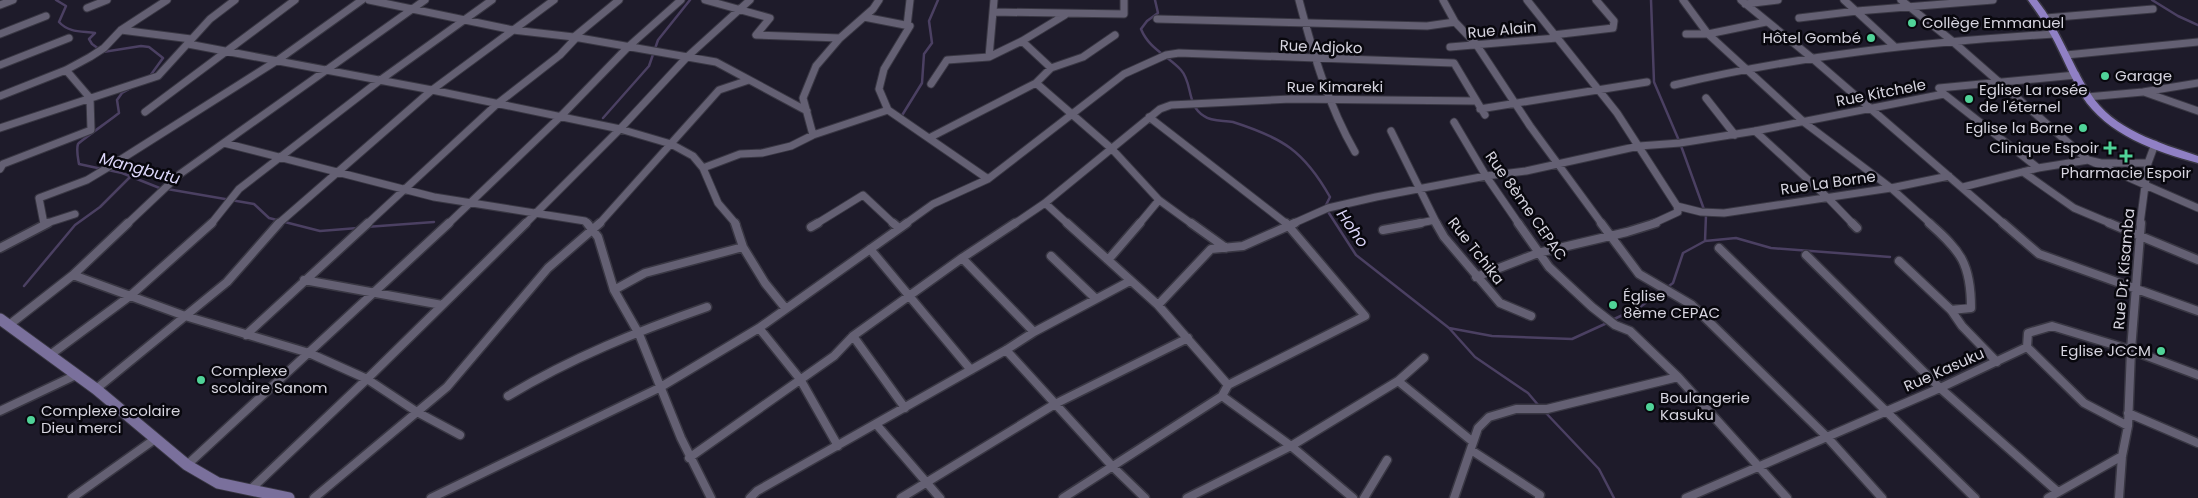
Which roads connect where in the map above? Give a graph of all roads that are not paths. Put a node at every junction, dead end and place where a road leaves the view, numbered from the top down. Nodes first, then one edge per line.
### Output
1 (13, 0) edge
2 (107, 0) edge
3 (167, 0) edge
4 (235, 0) edge
5 (295, 0) edge
6 (362, 0) edge
7 (369, 0) edge
8 (425, 0) edge
9 (492, 0) edge
10 (554, 0) edge
11 (619, 0) edge
12 (681, 0) edge
13 (705, 0) edge
14 (750, 0) edge
15 (879, 0) edge
16 (910, 0) edge
17 (994, 0) edge
18 (1124, 0) edge
19 (1299, 0) edge
20 (1443, 0) edge
21 (1526, 0) edge
22 (1596, 0) edge
23 (1683, 0) edge
24 (1778, 0) edge
25 (1844, 0) edge
26 (1901, 0) edge
27 (1993, 0) edge
28 (2032, 0) edge
29 (1964, 1) edge
30 (1743, 2) edge
31 (0, 5) edge
32 (1909, 7) junction
33 (87, 8) dead end
34 (411, 9) junction
35 (742, 9) junction
36 (2153, 9) dead end
37 (1857, 11) junction
38 (993, 12) junction
39 (1065, 14) junction
40 (46, 16) dead end
41 (864, 17) junction
42 (1799, 18) dead end
43 (2046, 18) junction
44 (466, 19) junction
45 (1157, 19) dead end
46 (1455, 22) junction
47 (1766, 22) junction
48 (1305, 23) junction
49 (907, 26) junction
50 (121, 30) junction
51 (514, 30) junction
52 (0, 34) edge
53 (1686, 34) dead end
54 (1708, 34) junction
55 (2054, 34) junction
56 (1115, 35) dead end
57 (1555, 36) junction
58 (69, 38) dead end
59 (574, 38) junction
60 (840, 38) junction
61 (1951, 40) junction
62 (1022, 41) junction
63 (189, 42) junction
64 (2198, 42) edge
65 (1476, 44) junction
66 (1894, 46) junction
67 (628, 47) junction
68 (1450, 47) dead end
69 (229, 51) junction
70 (2066, 55) junction
71 (687, 57) junction
72 (989, 57) junction
73 (1812, 58) junction
74 (278, 60) junction
75 (1316, 60) junction
76 (0, 65) edge
77 (1051, 68) junction
78 (1746, 68) junction
79 (328, 69) junction
80 (66, 70) junction
81 (2076, 75) junction
82 (749, 80) junction
83 (379, 81) junction
84 (1997, 81) junction
85 (1646, 82) dead end
86 (1036, 83) junction
87 (2198, 83) edge
88 (931, 84) dead end
89 (1674, 85) dead end
90 (432, 90) junction
91 (1599, 90) junction
92 (2142, 92) junction
93 (1944, 94) junction
94 (0, 96) edge
95 (2087, 97) junction
96 (90, 98) junction
97 (1706, 98) dead end
98 (1330, 99) junction
99 (1475, 101) junction
100 (1515, 103) junction
101 (497, 104) junction
102 (1870, 109) junction
103 (888, 110) junction
104 (2198, 110) edge
105 (146, 112) dead end
106 (807, 112) junction
107 (1072, 115) junction
108 (560, 117) junction
109 (1149, 117) junction
110 (1454, 122) dead end
111 (1805, 123) junction
112 (0, 128) edge
113 (620, 129) junction
114 (1390, 130) dead end
115 (1755, 131) junction
116 (1735, 134) junction
117 (813, 135) junction
118 (929, 138) junction
119 (224, 143) junction
120 (671, 144) junction
121 (2155, 144) junction
122 (1639, 146) junction
123 (1112, 149) junction
124 (1356, 152) dead end
125 (279, 158) junction
126 (2088, 160) junction
127 (2198, 160) edge
128 (2148, 163) junction
129 (1557, 164) junction
130 (703, 168) junction
131 (2038, 168) junction
132 (0, 169) edge
133 (339, 172) junction
134 (2023, 172) junction
135 (1486, 176) junction
136 (1949, 176) junction
137 (988, 179) junction
138 (2145, 186) junction
139 (1963, 187) junction
140 (1891, 188) junction
141 (404, 189) junction
142 (1418, 190) junction
143 (1828, 198) junction
144 (1160, 200) junction
145 (469, 202) junction
146 (1045, 203) junction
147 (1677, 206) junction
148 (2198, 208) edge
149 (536, 213) junction
150 (75, 214) dead end
151 (1435, 220) junction
152 (44, 224) junction
153 (1290, 226) junction
154 (811, 227) dead end
155 (899, 228) junction
156 (1857, 228) dead end
157 (594, 229) junction
158 (1383, 230) dead end
159 (2139, 236) junction
160 (1610, 237) junction
161 (743, 246) junction
162 (0, 248) edge
163 (1226, 248) junction
164 (1719, 248) dead end
165 (870, 249) junction
166 (1538, 253) junction
167 (1806, 255) dead end
168 (1051, 256) dead end
169 (962, 258) junction
170 (1108, 260) junction
171 (2198, 260) edge
172 (1899, 261) dead end
173 (73, 275) junction
174 (1476, 277) junction
175 (304, 280) junction
176 (1130, 281) junction
177 (2136, 288) junction
178 (614, 290) junction
179 (375, 293) junction
180 (130, 296) junction
181 (908, 296) junction
182 (1096, 299) junction
183 (442, 305) junction
184 (1158, 305) junction
185 (707, 308) dead end
186 (786, 309) junction
187 (1951, 310) junction
188 (2198, 311) edge
189 (185, 316) junction
190 (1531, 316) dead end
191 (4, 322) edge
192 (759, 328) junction
193 (638, 332) junction
194 (1034, 332) junction
195 (246, 335) junction
196 (853, 336) junction
197 (1188, 338) junction
198 (2027, 347) junction
199 (1006, 350) junction
200 (2130, 350) junction
201 (309, 353) junction
202 (50, 356) junction
203 (1424, 358) dead end
204 (1998, 362) junction
205 (970, 370) junction
206 (76, 374) junction
207 (2198, 375) edge
208 (1678, 377) junction
209 (367, 379) junction
210 (800, 379) junction
211 (1398, 381) junction
212 (1228, 385) junction
213 (659, 388) junction
214 (1940, 388) junction
215 (96, 389) junction
216 (508, 396) dead end
217 (1222, 396) junction
218 (1055, 404) junction
219 (905, 408) junction
220 (0, 411) edge
221 (1885, 411) junction
222 (417, 412) junction
223 (2128, 414) junction
224 (876, 424) junction
225 (2128, 426) junction
226 (460, 435) dead end
227 (1828, 437) junction
228 (155, 438) junction
229 (2198, 443) edge
230 (838, 446) junction
231 (1291, 446) junction
232 (1472, 446) junction
233 (2122, 456) junction
234 (689, 458) junction
235 (1387, 460) dead end
236 (188, 465) junction
237 (1761, 466) junction
238 (1113, 467) junction
239 (928, 482) junction
240 (2058, 492) junction
241 (256, 494) edge
242 (72, 498) edge
243 (288, 498) edge
244 (314, 498) edge
245 (432, 498) edge
246 (711, 498) edge
247 (750, 498) edge
248 (901, 498) edge
249 (940, 498) edge
250 (1063, 498) edge
251 (1145, 498) edge
252 (1187, 498) edge
253 (1352, 498) edge
254 (1364, 498) edge
255 (1454, 498) edge
256 (1539, 498) edge
257 (1686, 498) edge
258 (1787, 498) edge
259 (1882, 498) edge
260 (1975, 498) edge
261 (2048, 498) edge
262 (2120, 498) edge

1 - 31 street
2 - 33 street
3 - 50 street
4 - 63 street
5 - 69 street
6 - 74 street
7 - 34 street
8 - 34 street
9 - 44 street
10 - 51 street
11 - 59 street
12 - 67 street
13 - 35 street
14 - 35 street
15 - 41 street
16 - 49 street
17 - 38 street
18 - 39 street
19 - 48 street
20 - 46 street
21 - 57 street
22 - 57 street, Rue Alain
23 - 54 street
24 - 30 street
25 - 37 street
26 - 32 street
27 - 29 street
28 - 43 main road
29 - 32 street
30 - 47 street
32 - 37 street
32 - 61 street
34 - 44 street
34 - 79 street
35 - 60 street
35 - 71 street
36 - 43 street
37 - 42 street
37 - 66 street
38 - 39 street
38 - 72 street
39 - 62 street
40 - 52 street
41 - 49 street
41 - 60 street
43 - 55 main road
44 - 51 street
44 - 83 street
45 - 48 street, Rue Alain
46 - 48 street, Rue Alain
46 - 65 street
47 - 54 street
47 - 73 street
48 - 75 street
49 - 103 street
50 - 63 street
50 - 80 street
51 - 59 street
51 - 90 street
53 - 54 street
54 - 78 street
55 - 61 street
55 - 70 main road
56 - 77 street
57 - 65 street, Rue Alain
57 - 91 street
58 - 76 street
59 - 67 street
59 - 101 street
60 - 106 street
61 - 66 street
61 - 84 street
62 - 72 street
62 - 77 street
63 - 69 street
63 - 96 street
64 - 70 street
65 - 68 street, Rue Alain
65 - 100 street
66 - 73 street
67 - 71 street
67 - 108 street
69 - 74 street
69 - 105 street
70 - 81 main road
71 - 82 street
71 - 113 street
72 - 88 street
73 - 78 street
73 - 102 street
74 - 79 street
74 - 152 street
75 - 98 street
75 - 99 street, Rue Adjoko
75 - 107 street, Rue Adjoko
77 - 86 street
78 - 89 street
78 - 111 street
79 - 83 street
79 - 119 street
80 - 94 street
80 - 96 street
81 - 84 street, Rue Kitchele
81 - 95 main road
82 - 106 street
82 - 120 street
83 - 90 street
83 - 125 street
84 - 93 street, Rue Kitchele
84 - 126 street
85 - 91 street
86 - 107 street
86 - 118 street
87 - 92 street
90 - 101 street
90 - 133 street
91 - 100 street
91 - 122 street
92 - 95 street
92 - 104 street
93 - 102 street, Rue Kitchele
93 - 131 street
95 - 121 main road
96 - 112 street
96 - 132 street
97 - 116 street
98 - 99 street, Rue Kimareki
98 - 109 street, Rue Kimareki
98 - 124 street
99 - 100 street
100 - 129 street
101 - 108 street
101 - 141 street
102 - 111 street, Rue Kitchele
102 - 136 street
103 - 117 street
103 - 118 street
106 - 117 street
107 - 123 street
107 - 137 street
108 - 113 street
108 - 145 street
109 - 123 street, Rue Kimareki
109 - 153 street
110 - 135 street, Rue 8ème CEPAC
111 - 115 street, Rue Kitchele
111 - 140 street
113 - 120 street
113 - 149 street
114 - 142 street, Rue Tchika
115 - 116 street, Rue Kitchele
115 - 143 street
116 - 122 street, Rue Kitchele
117 - 130 street
118 - 137 street
119 - 125 street
119 - 173 street
120 - 130 street
120 - 157 street
121 - 127 main road
121 - 128 street, Rue Dr. Kisamba
122 - 129 street, Rue Kitchele
122 - 147 street
123 - 144 street
123 - 146 street, Rue Kimareki
125 - 133 street
125 - 180 street
126 - 128 street
126 - 131 street
126 - 138 street
128 - 138 street, Rue Dr. Kisamba
129 - 135 street, Rue Kitchele
129 - 160 street
130 - 161 street
131 - 134 street
133 - 141 street
133 - 189 street
134 - 139 street
134 - 159 street
135 - 142 street, Rue Kitchele
135 - 166 street, Rue 8ème CEPAC
136 - 139 street
136 - 140 street, Rue La Borne
137 - 155 street
138 - 148 street
138 - 159 street, Rue Dr. Kisamba
139 - 177 street
140 - 143 street, Rue La Borne
140 - 187 street
141 - 145 street
141 - 175 street
142 - 151 street, Rue Tchika
142 - 153 street, Rue Kitchele
143 - 147 street, Rue La Borne
143 - 156 street
144 - 163 street
144 - 170 street
145 - 149 street
145 - 179 street
146 - 169 street, Rue Kimareki
146 - 170 street
147 - 160 street
149 - 157 street
149 - 183 street
150 - 152 street
151 - 158 street
151 - 174 street, Rue Tchika
152 - 162 street
153 - 163 street, Rue Kitchele
153 - 212 street
154 - 155 street
155 - 165 street
157 - 178 street
157 - 222 street
159 - 171 street
159 - 177 street, Rue Dr. Kisamba
160 - 166 street
160 - 227 street
161 - 178 street
161 - 186 street
163 - 184 street, Rue Kitchele
164 - 221 street
165 - 181 street
165 - 186 street
166 - 174 street
166 - 208 street, Rue 8ème CEPAC
167 - 214 street
168 - 182 street
169 - 181 street, Rue Kimareki
169 - 194 street
170 - 176 street
172 - 187 street
173 - 180 street
173 - 191 street
174 - 190 street, Rue Tchika
175 - 179 street
175 - 195 street
176 - 182 street
176 - 184 street
177 - 188 street
177 - 200 street, Rue Dr. Kisamba
178 - 193 street
179 - 183 street
179 - 201 street
180 - 189 street
180 - 202 street
181 - 196 street, Rue Kimareki
181 - 205 street
182 - 194 street
183 - 209 street
184 - 197 street
185 - 193 street
186 - 192 street
187 - 204 street
189 - 195 street
189 - 215 street
191 - 202 street
192 - 210 street
192 - 213 street
193 - 213 street
193 - 216 street
194 - 199 street
195 - 201 street
196 - 210 street, Rue Kimareki
196 - 219 street
197 - 212 street
197 - 218 street
198 - 200 street
198 - 204 street, Rue Kasuku
198 - 225 street
199 - 205 street
199 - 218 street
200 - 207 street
200 - 223 street, Rue Dr. Kisamba
201 - 209 street
201 - 236 street
202 - 206 street
203 - 211 street
204 - 214 street, Rue Kasuku
205 - 219 street
206 - 215 street
206 - 220 street
208 - 232 street
208 - 237 street
209 - 222 street
209 - 241 street
210 - 230 street
210 - 234 street, Rue Kimareki
211 - 231 street
211 - 232 street
212 - 217 street
213 - 234 street
213 - 245 street
214 - 221 street, Rue Kasuku
214 - 240 street
215 - 228 street
217 - 231 street
217 - 238 street
218 - 238 street
218 - 239 street
219 - 224 street
221 - 227 street, Rue Kasuku
221 - 260 street
222 - 226 street
222 - 244 street
223 - 225 street, Rue Dr. Kisamba
223 - 229 street
224 - 230 street
224 - 239 street
225 - 233 street, Rue Dr. Kisamba
227 - 237 street, Rue Kasuku
227 - 259 street
228 - 236 street
228 - 242 street
230 - 247 street
231 - 252 street
231 - 253 street
232 - 255 street
232 - 256 street
233 - 240 street
233 - 262 street, Rue Dr. Kisamba
234 - 246 street
235 - 254 street
236 - 241 street
237 - 257 street, Rue Kasuku
237 - 258 street
238 - 250 street
238 - 251 street
239 - 248 street
239 - 249 street
240 - 261 street
241 - 243 street

